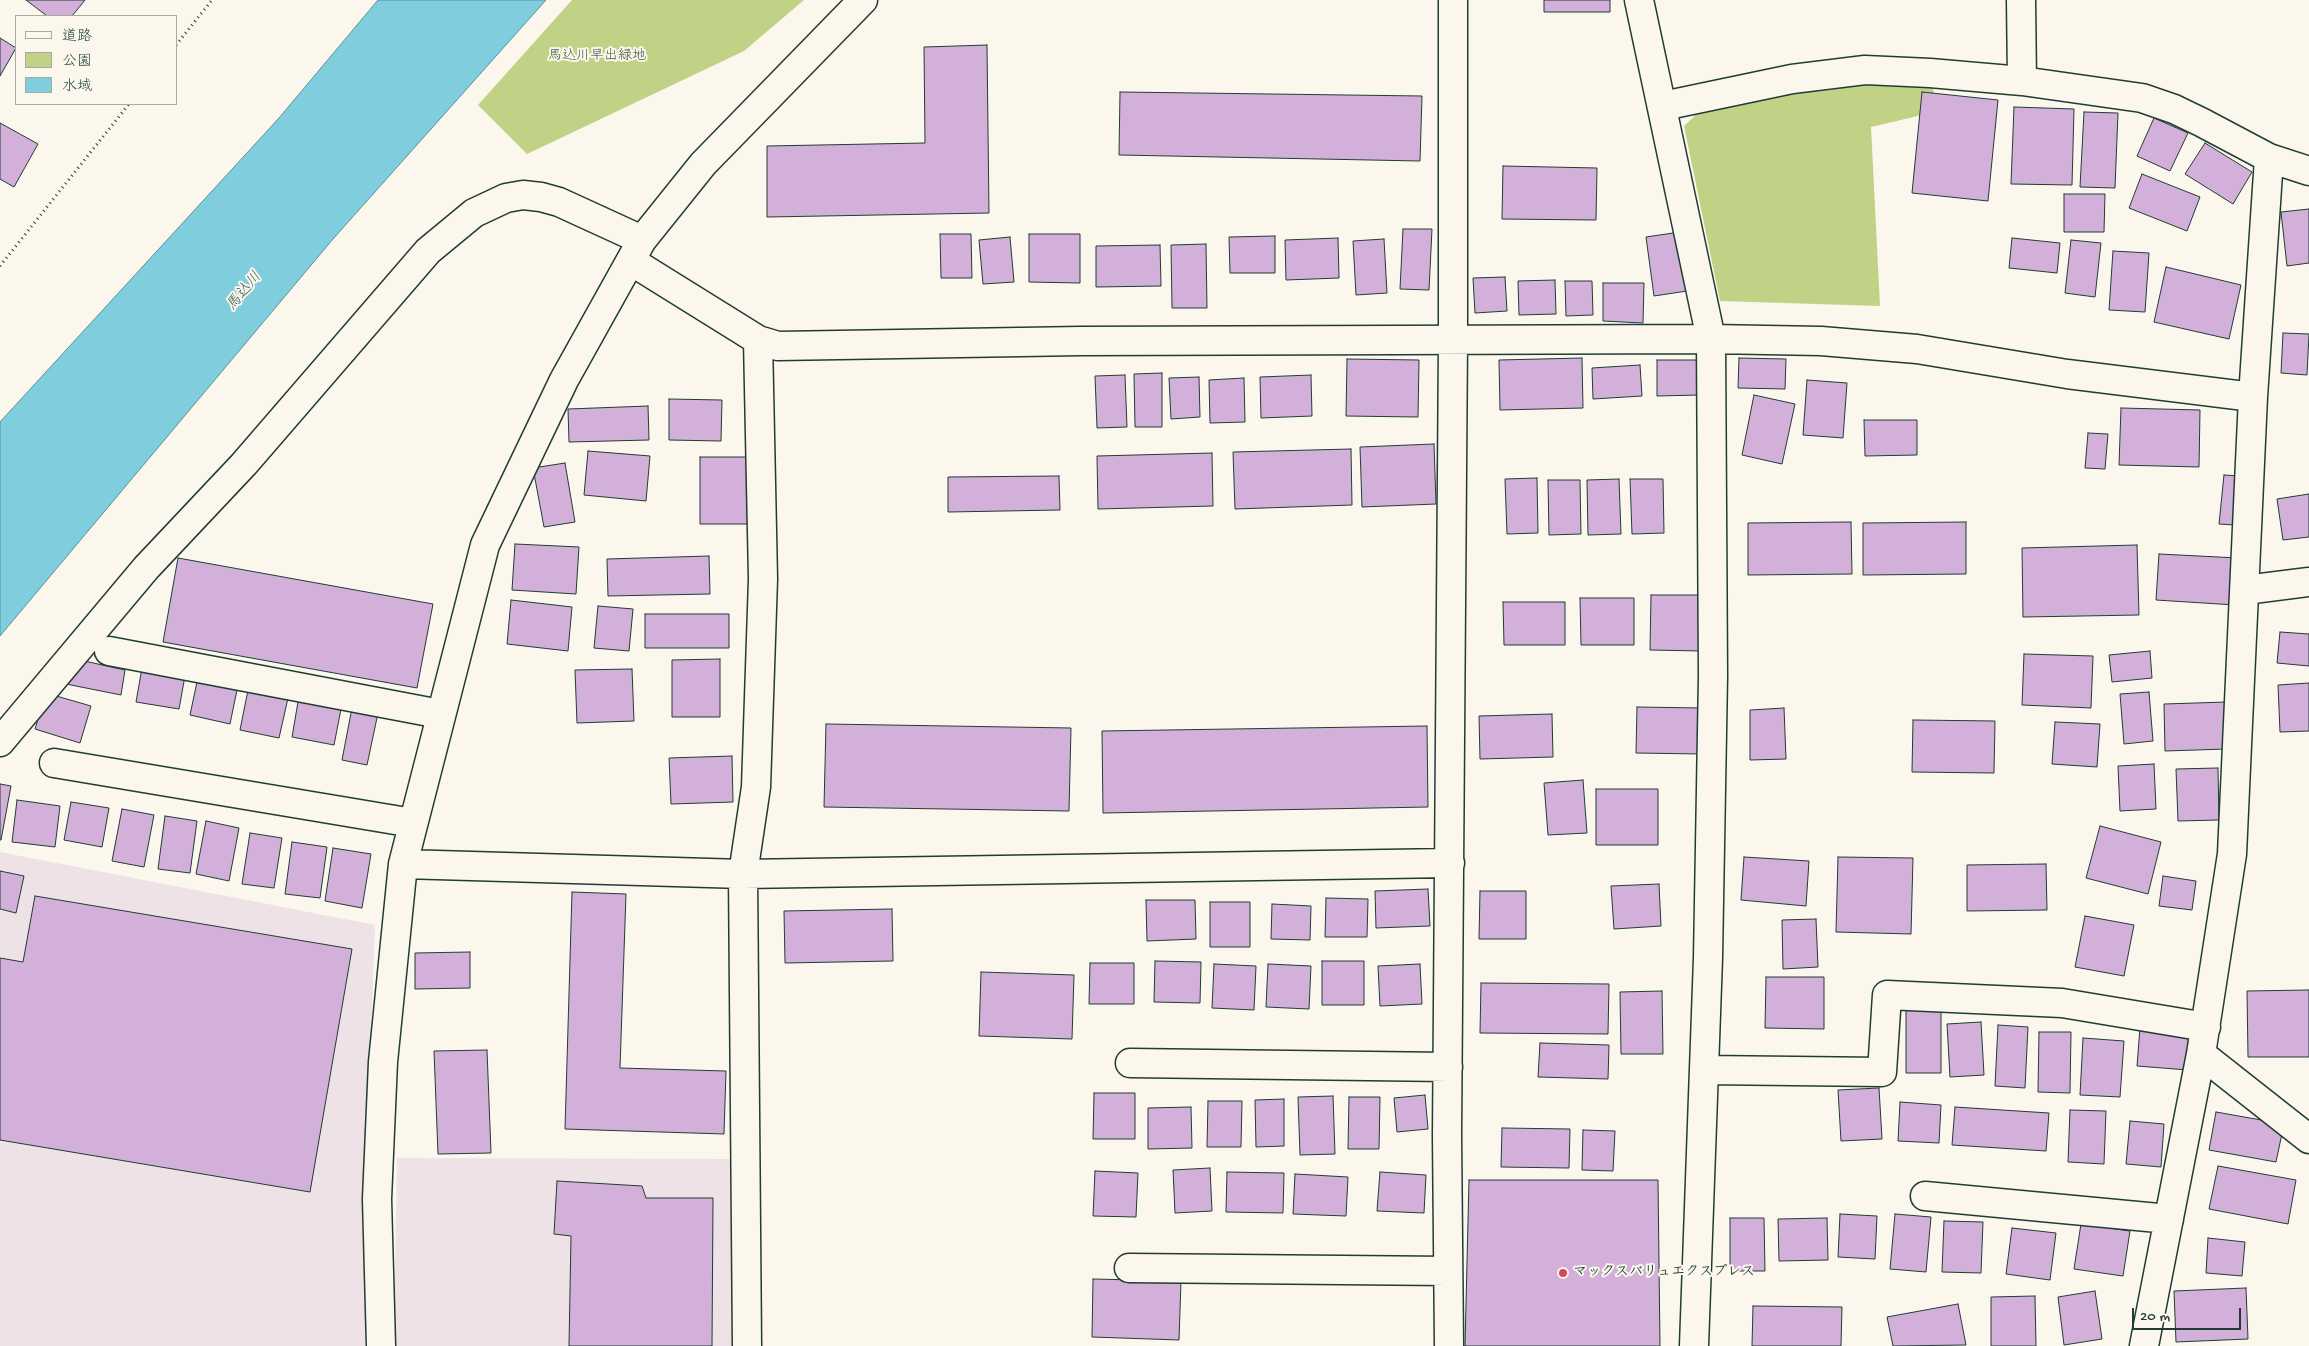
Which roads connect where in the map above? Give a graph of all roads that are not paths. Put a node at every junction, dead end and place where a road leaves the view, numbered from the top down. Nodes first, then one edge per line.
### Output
1 (863, 0) edge
2 (1452, 0) edge
3 (1640, 0) edge
4 (2021, 0) edge
5 (2022, 81) junction
6 (1664, 106) junction
7 (2269, 158) junction
8 (2309, 171) edge
9 (636, 250) junction
10 (1711, 338) junction
11 (758, 340) junction
12 (1453, 340) junction
13 (2253, 396) junction
14 (2309, 582) edge
15 (2245, 590) junction
16 (109, 650) dead end
17 (440, 714) junction
18 (0, 742) edge
19 (54, 763) dead end
20 (413, 823) junction
21 (1450, 863) junction
22 (403, 864) junction
23 (743, 874) junction
24 (2206, 1027) junction
25 (2202, 1054) junction
26 (1130, 1063) dead end
27 (1448, 1067) junction
28 (1704, 1070) junction
29 (2309, 1139) edge
30 (1925, 1196) dead end
31 (2169, 1219) junction
32 (1129, 1268) dead end
33 (1448, 1271) junction
34 (381, 1346) edge
35 (747, 1346) edge
36 (1448, 1346) edge
37 (1694, 1346) edge
38 (2144, 1346) edge

1 - 9 street
2 - 12 street
3 - 6 street
4 - 5 street
5 - 6 street
5 - 7 street
6 - 10 street
7 - 8 street
7 - 13 street
9 - 11 street
9 - 17 street
9 - 18 street
10 - 12 street
10 - 13 street
10 - 28 street
11 - 12 street
11 - 23 street
12 - 21 street
13 - 15 street
14 - 15 street
15 - 24 street
16 - 17 street
17 - 20 street
19 - 20 street
20 - 22 street
21 - 23 street
21 - 27 street
22 - 23 street
22 - 34 street
23 - 35 street
24 - 25 street
24 - 28 street
25 - 29 street
25 - 31 street
26 - 27 street
27 - 33 street
28 - 37 street
30 - 31 street
31 - 38 street
32 - 33 street
33 - 36 street

